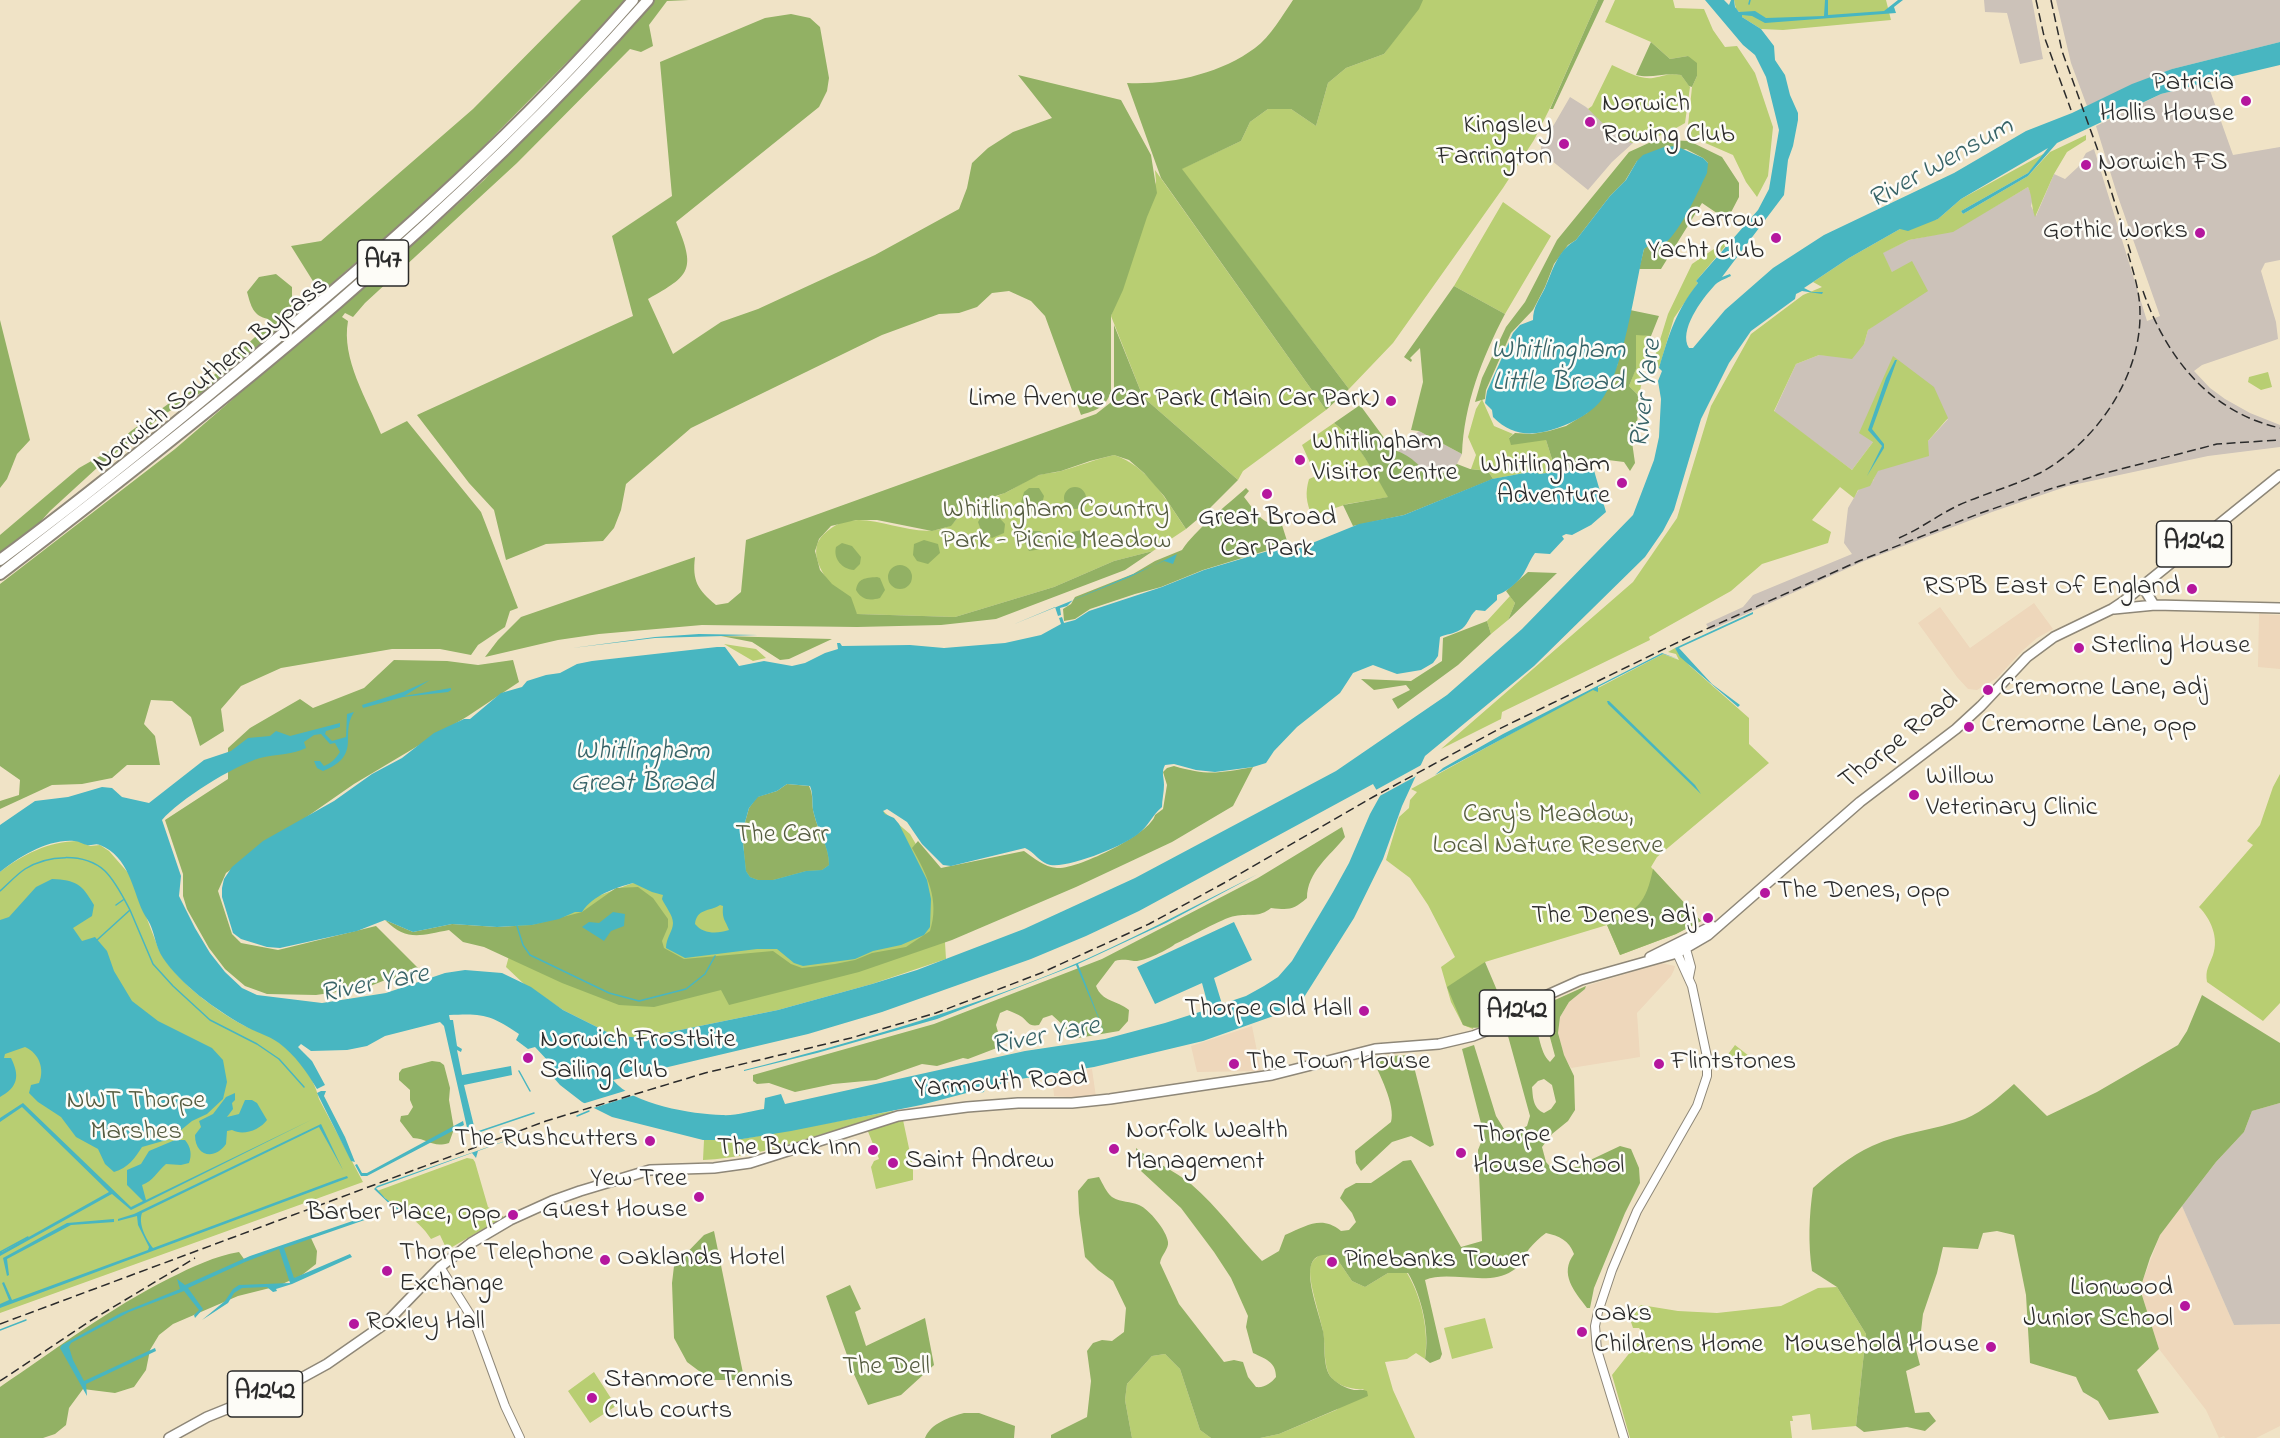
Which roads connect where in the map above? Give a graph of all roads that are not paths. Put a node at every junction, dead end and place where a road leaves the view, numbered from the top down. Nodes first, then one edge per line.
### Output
1 (633, 0) edge
2 (648, 0) edge
3 (2280, 475) edge
4 (0, 560) edge
5 (0, 574) edge
6 (2151, 579) junction
7 (2124, 601) junction
8 (2154, 605) junction
9 (2280, 608) edge
10 (2112, 609) junction
11 (1680, 947) junction
12 (440, 1268) junction
13 (169, 1438) edge
14 (520, 1438) edge
15 (1624, 1438) edge

1 - 4 highway, Norwich Southern Bypass / A47
2 - 5 highway, Norwich Southern Bypass / A47
3 - 6 main road, A1242
6 - 7 main road, Thorpe Road / A1242
6 - 8 main road, A1242
7 - 8 main road, Thorpe Road
7 - 10 main road, Thorpe Road / A1242
8 - 9 main road, Thorpe Road / A1242
8 - 10 main road, Thorpe Road / A1242
10 - 11 main road, Thorpe Road / A1242
11 - 12 main road, Yarmouth Road / A1242
11 - 15 street
12 - 13 main road, Yarmouth Road / A1242
12 - 14 street

